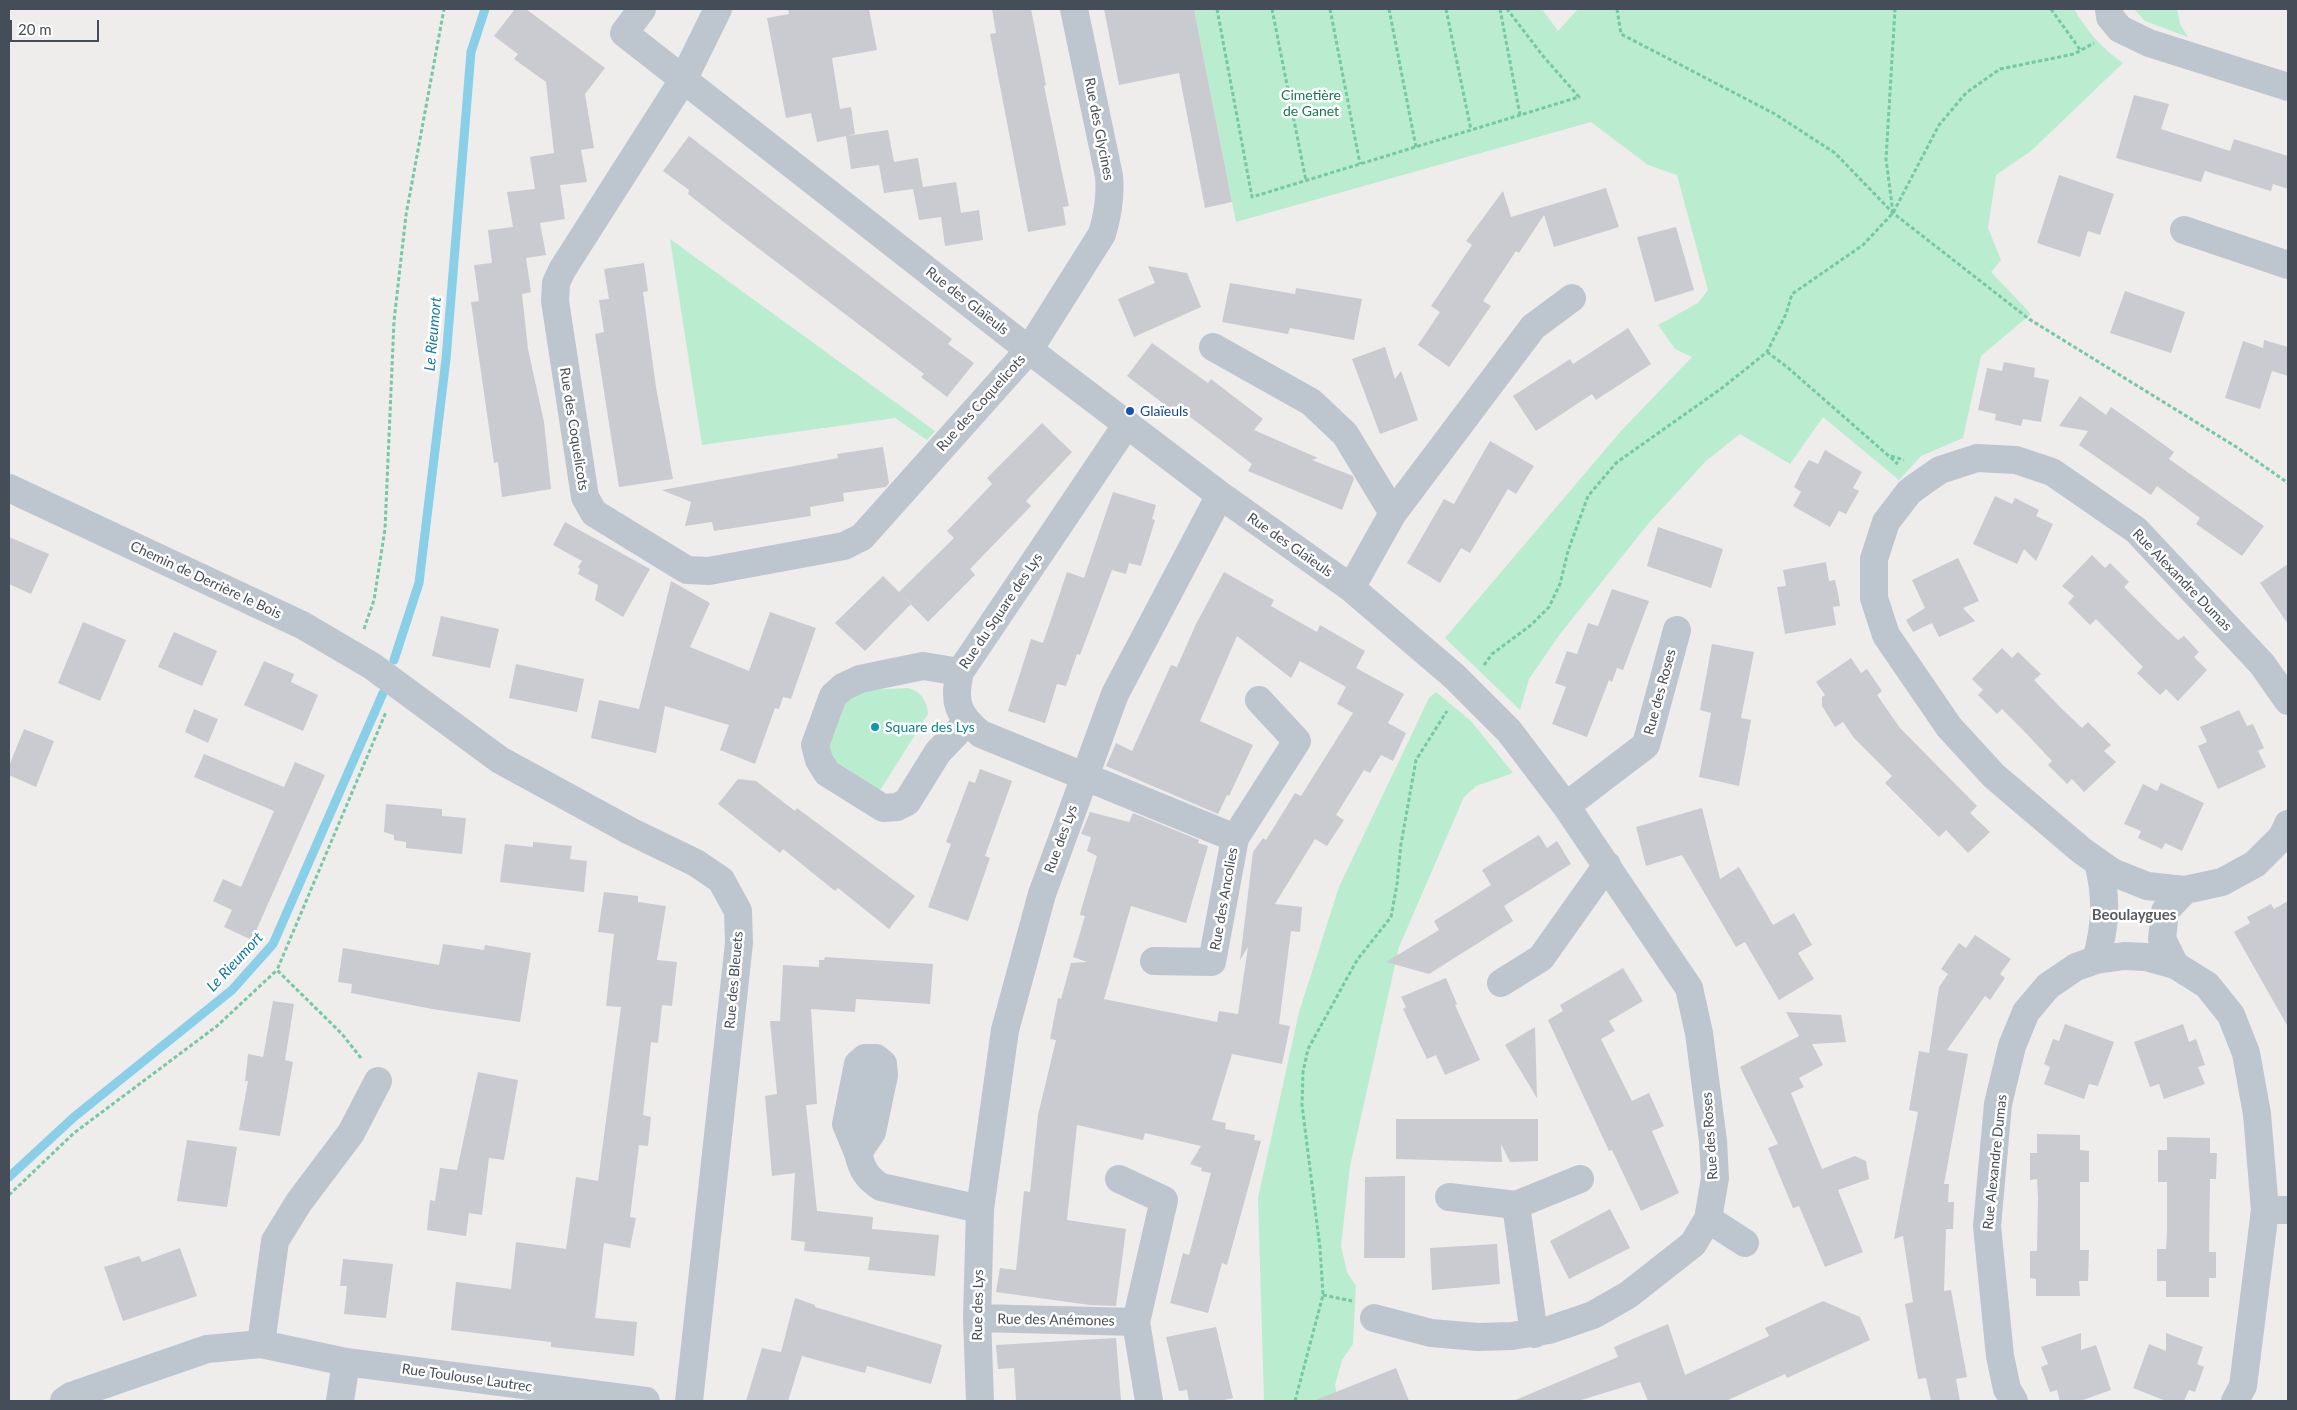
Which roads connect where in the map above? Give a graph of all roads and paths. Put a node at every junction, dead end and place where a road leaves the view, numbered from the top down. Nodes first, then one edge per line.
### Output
1 (444, 9) edge
2 (642, 9) edge
3 (718, 9) edge
4 (1074, 9) edge
5 (1216, 9) edge
6 (1272, 9) edge
7 (1330, 9) edge
8 (1389, 9) edge
9 (1446, 9) edge
10 (1500, 9) edge
11 (1507, 9) edge
12 (1617, 9) edge
13 (1895, 9) edge
14 (2051, 9) edge
15 (2114, 19) edge
16 (2081, 51) junction
17 (683, 80) junction
18 (2288, 87) edge
19 (1520, 115) junction
20 (1471, 130) junction
21 (1416, 147) junction
22 (1360, 164) junction
23 (1306, 180) junction
24 (1893, 213) junction
25 (2184, 230) dead end
26 (2288, 265) edge
27 (1572, 298) dead end
28 (1213, 347) dead end
29 (1029, 350) junction
30 (1767, 352) dead end
31 (1127, 424) junction
32 (2288, 482) edge
33 (1917, 486) junction
34 (9, 488) edge
35 (1220, 496) junction
36 (1394, 513) junction
37 (1351, 588) junction
38 (1677, 630) dead end
39 (354, 655) junction
40 (960, 672) junction
41 (398, 684) junction
42 (1466, 687) joint
43 (1259, 700) dead end
44 (2288, 701) edge
45 (966, 722) junction
46 (1085, 775) junction
47 (1566, 806) junction
48 (2288, 824) edge
49 (1235, 838) junction
50 (2098, 862) junction
51 (1607, 865) junction
52 (2185, 890) junction
53 (2096, 960) junction
54 (1154, 961) dead end
55 (2175, 965) junction
56 (277, 970) junction
57 (1501, 983) dead end
58 (378, 1081) joint
59 (858, 1153) dead end
60 (1580, 1178) dead end
61 (1119, 1179) dead end
62 (9, 1195) edge
63 (1449, 1197) dead end
64 (1516, 1205) junction
65 (980, 1209) junction
66 (2276, 1210) edge
67 (1708, 1219) junction
68 (1745, 1243) dead end
69 (977, 1318) junction
70 (1374, 1318) dead end
71 (1136, 1322) junction
72 (1534, 1334) junction
73 (261, 1344) junction
74 (346, 1362) junction
75 (64, 1401) edge
76 (340, 1401) edge
77 (646, 1401) edge
78 (688, 1401) edge
79 (980, 1401) edge
80 (1149, 1401) edge
81 (2014, 1401) edge
82 (2235, 1401) edge

1 - 39 path
2 - 17 street, Rue des Glaïeuls
3 - 17 street, Rue des Coquelicots
4 - 29 street, Rue des Glycines
5 - 23 path
6 - 23 path
7 - 22 path
8 - 21 path
9 - 20 path
10 - 19 path
11 - 19 path
12 - 24 path
13 - 24 path
14 - 16 path
15 - 16 path
15 - 18 street
16 - 24 path
17 - 29 street, Rue des Glaïeuls
17 - 29 street, Rue des Coquelicots
19 - 20 path
20 - 21 path
21 - 22 path
22 - 23 path
24 - 32 path
25 - 26 street
27 - 36 street
28 - 36 street
29 - 31 street, Rue des Glaïeuls
30 - 33 path
31 - 35 street, Rue des Glaïeuls
31 - 40 street, Rue du Square des Lys
33 - 44 street, Rue Alexandre Dumas
33 - 50 street, Rue Alexandre Dumas
34 - 39 street, Chemin de Derrière le Bois
35 - 37 street, Rue des Glaïeuls
35 - 46 street, Rue des Lys
36 - 37 street
37 - 42 street, Rue des Glaïeuls
38 - 47 street, Rue des Roses
39 - 41 street, Chemin de Derrière le Bois
40 - 45 street, Rue du Square des Lys
40 - 45 street
41 - 56 path
41 - 78 street, Rue des Bleuets
42 - 47 street, Rue des Roses
43 - 49 street, Rue des Ancolies
45 - 46 street
46 - 49 street, Rue des Ancolies
46 - 65 street, Rue des Lys
47 - 51 street, Rue des Roses
48 - 52 street, Rue Alexandre Dumas
49 - 54 street, Rue des Ancolies
50 - 52 street, Rue Alexandre Dumas
50 - 53 street
51 - 57 street
51 - 67 street, Rue des Roses
52 - 55 street
53 - 55 street, Rue Alexandre Dumas
53 - 81 street, Rue Alexandre Dumas
55 - 66 street, Rue Alexandre Dumas
56 - 58 path
56 - 62 path
58 - 73 street
59 - 65 street
60 - 64 street
61 - 71 street
63 - 64 street
64 - 72 street
65 - 69 street, Rue des Lys
66 - 82 street, Rue Alexandre Dumas
67 - 68 street
67 - 72 street, Rue des Roses
69 - 71 street, Rue des Anémones
69 - 79 street, Rue des Lys
70 - 72 street, Rue des Roses
71 - 80 street
73 - 74 street, Rue Toulouse Lautrec
73 - 75 street, Rue Toulouse Lautrec
74 - 76 street
74 - 77 street, Rue Toulouse Lautrec

